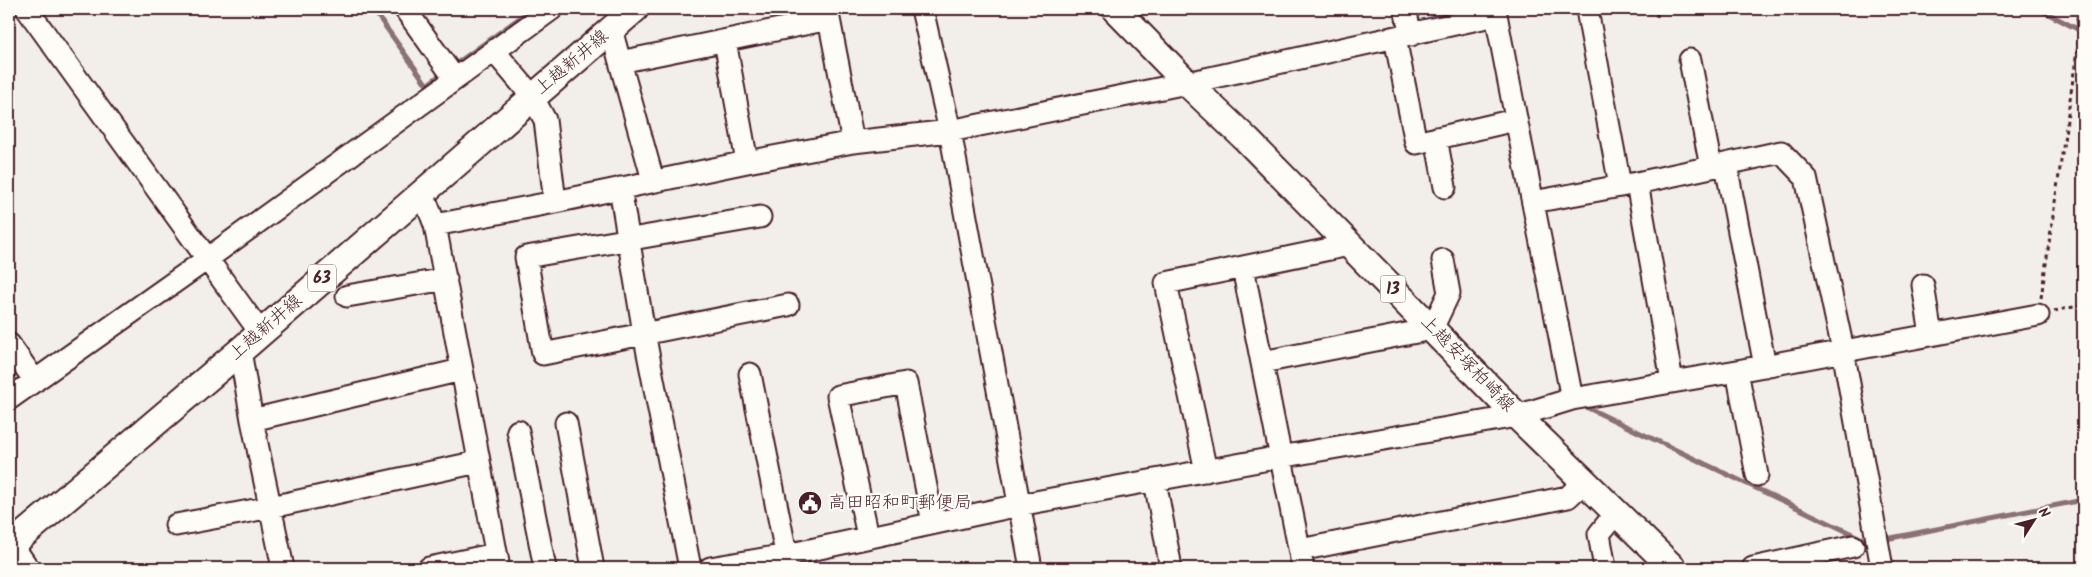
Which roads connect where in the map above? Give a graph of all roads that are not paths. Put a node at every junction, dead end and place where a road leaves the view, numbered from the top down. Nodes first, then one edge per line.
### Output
1 (27, 9) edge
2 (405, 9) edge
3 (552, 9) edge
4 (922, 9) edge
5 (1114, 9) edge
6 (1405, 9) edge
7 (1586, 10) dead end
8 (1496, 12) edge
9 (618, 17) edge
10 (1403, 37) junction
11 (725, 41) junction
12 (494, 51) junction
13 (1690, 60) dead end
14 (620, 62) junction
15 (455, 79) junction
16 (1187, 83) junction
17 (532, 96) junction
18 (1515, 120) junction
19 (950, 131) junction
20 (1436, 138) junction
21 (853, 142) junction
22 (748, 162) junction
23 (1719, 166) junction
24 (653, 180) junction
25 (1629, 184) junction
26 (1445, 187) dead end
27 (620, 188) junction
28 (422, 191) junction
29 (555, 202) junction
30 (1534, 202) junction
31 (760, 217) dead end
32 (435, 225) junction
33 (628, 239) junction
34 (1349, 244) junction
35 (207, 259) junction
36 (1442, 260) dead end
37 (1243, 268) junction
38 (446, 279) junction
39 (1923, 284) dead end
40 (347, 296) dead end
41 (788, 305) dead end
42 (2038, 315) road end
43 (1432, 329) junction
44 (260, 332) junction
45 (644, 334) junction
46 (1931, 334) junction
47 (9, 344) edge
48 (240, 350) junction
49 (1844, 350) junction
50 (1263, 362) junction
51 (1765, 366) junction
52 (461, 370) junction
53 (1737, 371) junction
54 (750, 374) dead end
55 (35, 381) junction
56 (1672, 382) junction
57 (9, 399) edge
58 (1572, 399) junction
59 (1517, 416) junction
60 (252, 420) junction
61 (566, 423) dead end
62 (518, 431) dead end
63 (1280, 457) junction
64 (478, 462) junction
65 (1206, 471) junction
66 (1756, 475) dead end
67 (1154, 481) junction
68 (1584, 481) junction
69 (1019, 505) junction
70 (271, 507) junction
71 (1615, 514) junction
72 (933, 523) junction
73 (176, 525) dead end
74 (868, 536) junction
75 (10, 546) edge
76 (1854, 546) dead end
77 (1301, 559) edge
78 (498, 561) edge
79 (788, 562) edge
80 (28, 568) edge
81 (283, 568) edge
82 (428, 568) edge
83 (546, 568) edge
84 (594, 568) edge
85 (690, 568) edge
86 (710, 568) edge
87 (1031, 568) edge
88 (1171, 568) edge
89 (1605, 568) edge
90 (1673, 568) edge
91 (1753, 568) edge
92 (1882, 568) edge

1 - 35 street
2 - 15 street
3 - 12 street
4 - 19 street
5 - 16 main road, 上越安塚柏崎線 / 13
6 - 10 street
7 - 25 street
8 - 10 street
8 - 18 street
9 - 14 street
9 - 17 main road, 上越新井線 / 63
10 - 16 street
10 - 20 street
11 - 14 street
11 - 21 street
11 - 22 street
12 - 15 street
12 - 17 street
13 - 23 street
14 - 24 street
15 - 35 street
16 - 19 street
16 - 34 main road, 上越安塚柏崎線 / 13
17 - 28 main road, 上越新井線 / 63
17 - 29 street
18 - 20 street
18 - 30 street
19 - 21 street
19 - 69 street
20 - 26 street
21 - 22 street
22 - 24 street
23 - 25 street
23 - 49 street
23 - 51 street
24 - 27 street
25 - 30 street
25 - 56 street
27 - 29 street
27 - 33 street
28 - 32 street
28 - 44 main road, 上越新井線 / 63
29 - 32 street
30 - 58 street
31 - 33 street
32 - 38 street
33 - 45 street
33 - 45 street
34 - 37 street
34 - 43 main road, 上越安塚柏崎線 / 13
35 - 44 street
35 - 55 street
36 - 43 street
37 - 50 street
37 - 65 street
38 - 40 street
38 - 52 street
39 - 46 street
41 - 45 street
42 - 46 street
43 - 50 street
43 - 59 main road, 上越安塚柏崎線 / 13
44 - 48 main road, 上越新井線 / 63
45 - 85 street
46 - 49 street
47 - 55 street
48 - 60 street
48 - 75 main road, 上越新井線 / 63
49 - 51 street
49 - 92 street
50 - 63 street
51 - 53 street
52 - 60 street
52 - 64 street
53 - 56 street
53 - 66 street
54 - 79 street
55 - 57 street
56 - 58 street
58 - 59 street
59 - 63 street
59 - 68 main road, 上越安塚柏崎線 / 13
60 - 70 street
61 - 84 street
62 - 83 street
63 - 65 street
63 - 77 street
64 - 70 street
64 - 78 street
65 - 67 street
67 - 69 street
67 - 88 street
68 - 71 main road, 上越安塚柏崎線 / 13
68 - 77 street
69 - 72 street
69 - 87 street
70 - 73 street
70 - 81 street
71 - 89 street
71 - 90 main road, 上越安塚柏崎線 / 13
72 - 74 street
72 - 74 street
74 - 79 street
75 - 80 street
76 - 91 street
78 - 82 street
79 - 86 street

